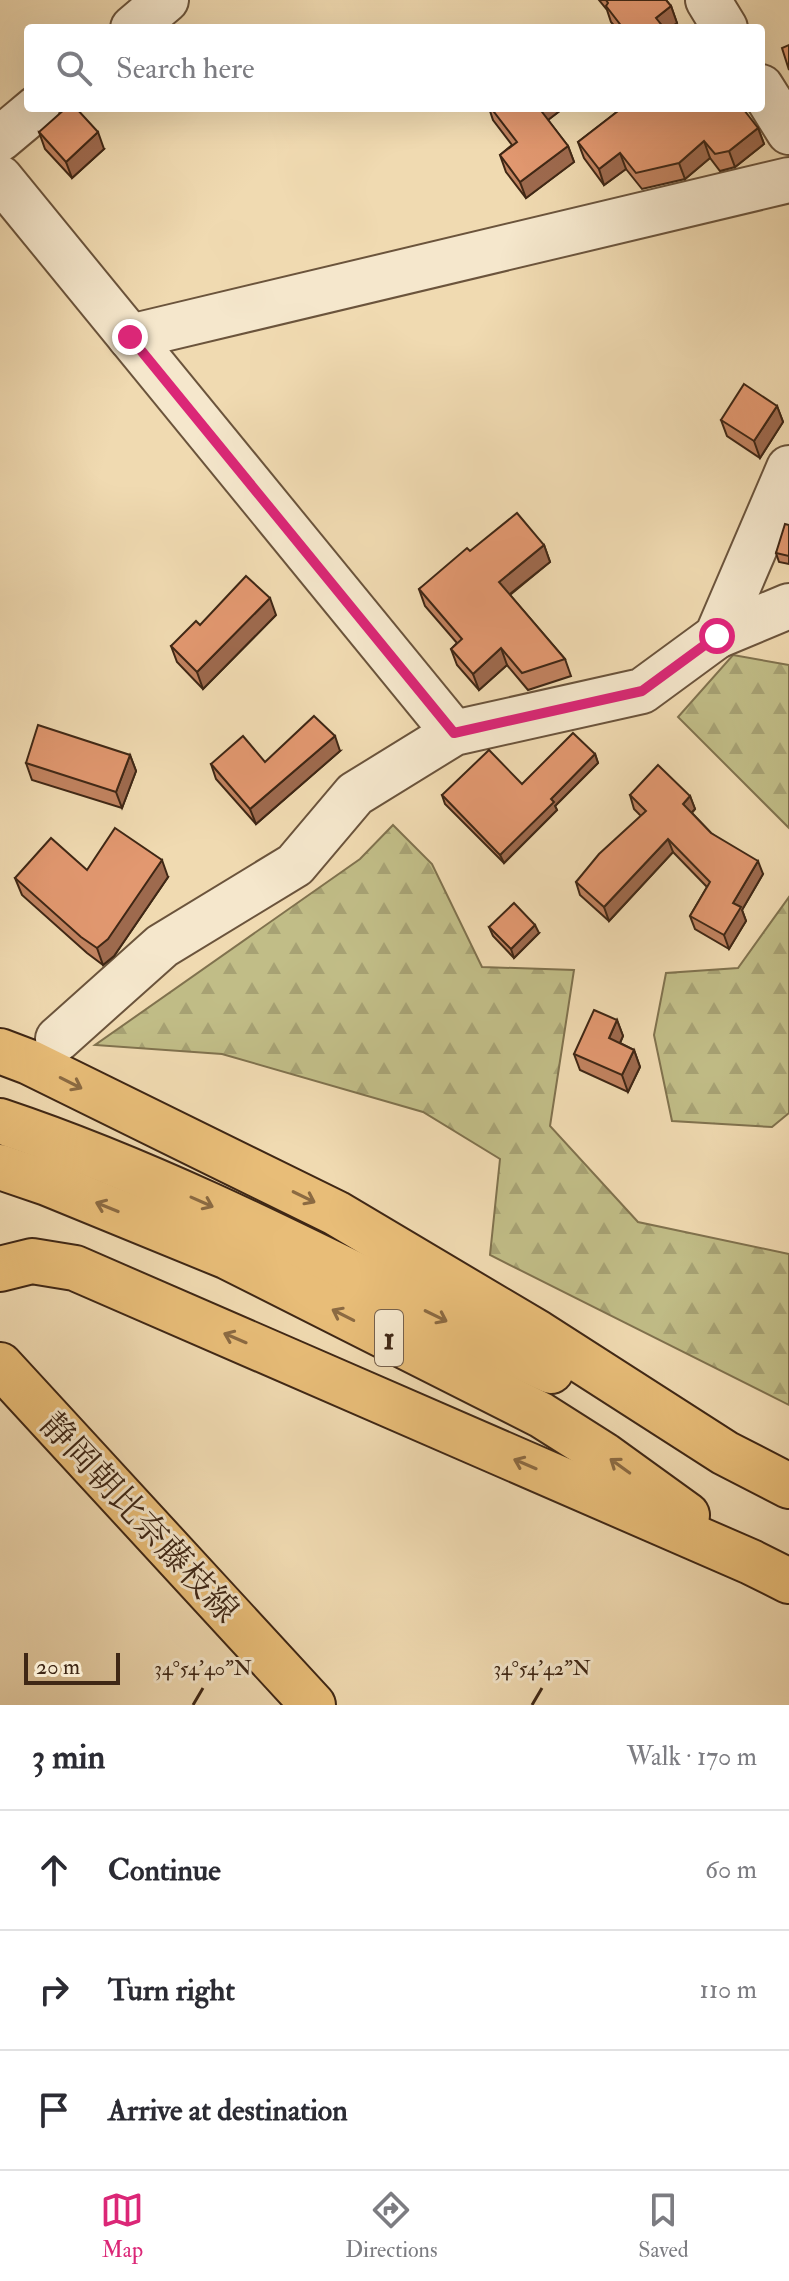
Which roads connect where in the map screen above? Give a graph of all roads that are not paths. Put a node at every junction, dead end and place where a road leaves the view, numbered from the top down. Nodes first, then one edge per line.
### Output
1 (166, 0) edge
2 (708, 0) edge
3 (138, 24) edge
4 (723, 24) edge
5 (765, 93) edge
6 (32, 112) edge
7 (789, 132) edge
8 (0, 139) edge
9 (0, 178) edge
10 (789, 180) edge
11 (130, 337) junction
12 (789, 468) edge
13 (789, 606) edge
14 (717, 636) junction
15 (454, 733) junction
16 (58, 1039) dead end
17 (0, 1051) edge
18 (0, 1121) edge
19 (0, 1167) edge
20 (0, 1269) edge
21 (0, 1365) edge
22 (725, 1453) junction
23 (789, 1486) edge
24 (751, 1562) junction
25 (789, 1581) edge
26 (313, 1705) edge

1 - 3 street
2 - 4 street
5 - 7 street
6 - 8 street
9 - 11 street
10 - 11 street
11 - 15 street
12 - 14 street
13 - 14 street
14 - 15 street
15 - 16 street
17 -> 22 main road
18 -> 22 main road
24 -> 19 main road, 1
24 -> 20 main road
21 - 26 main road, 静岡朝比奈藤枝線
22 - 23 main road
24 - 25 main road

